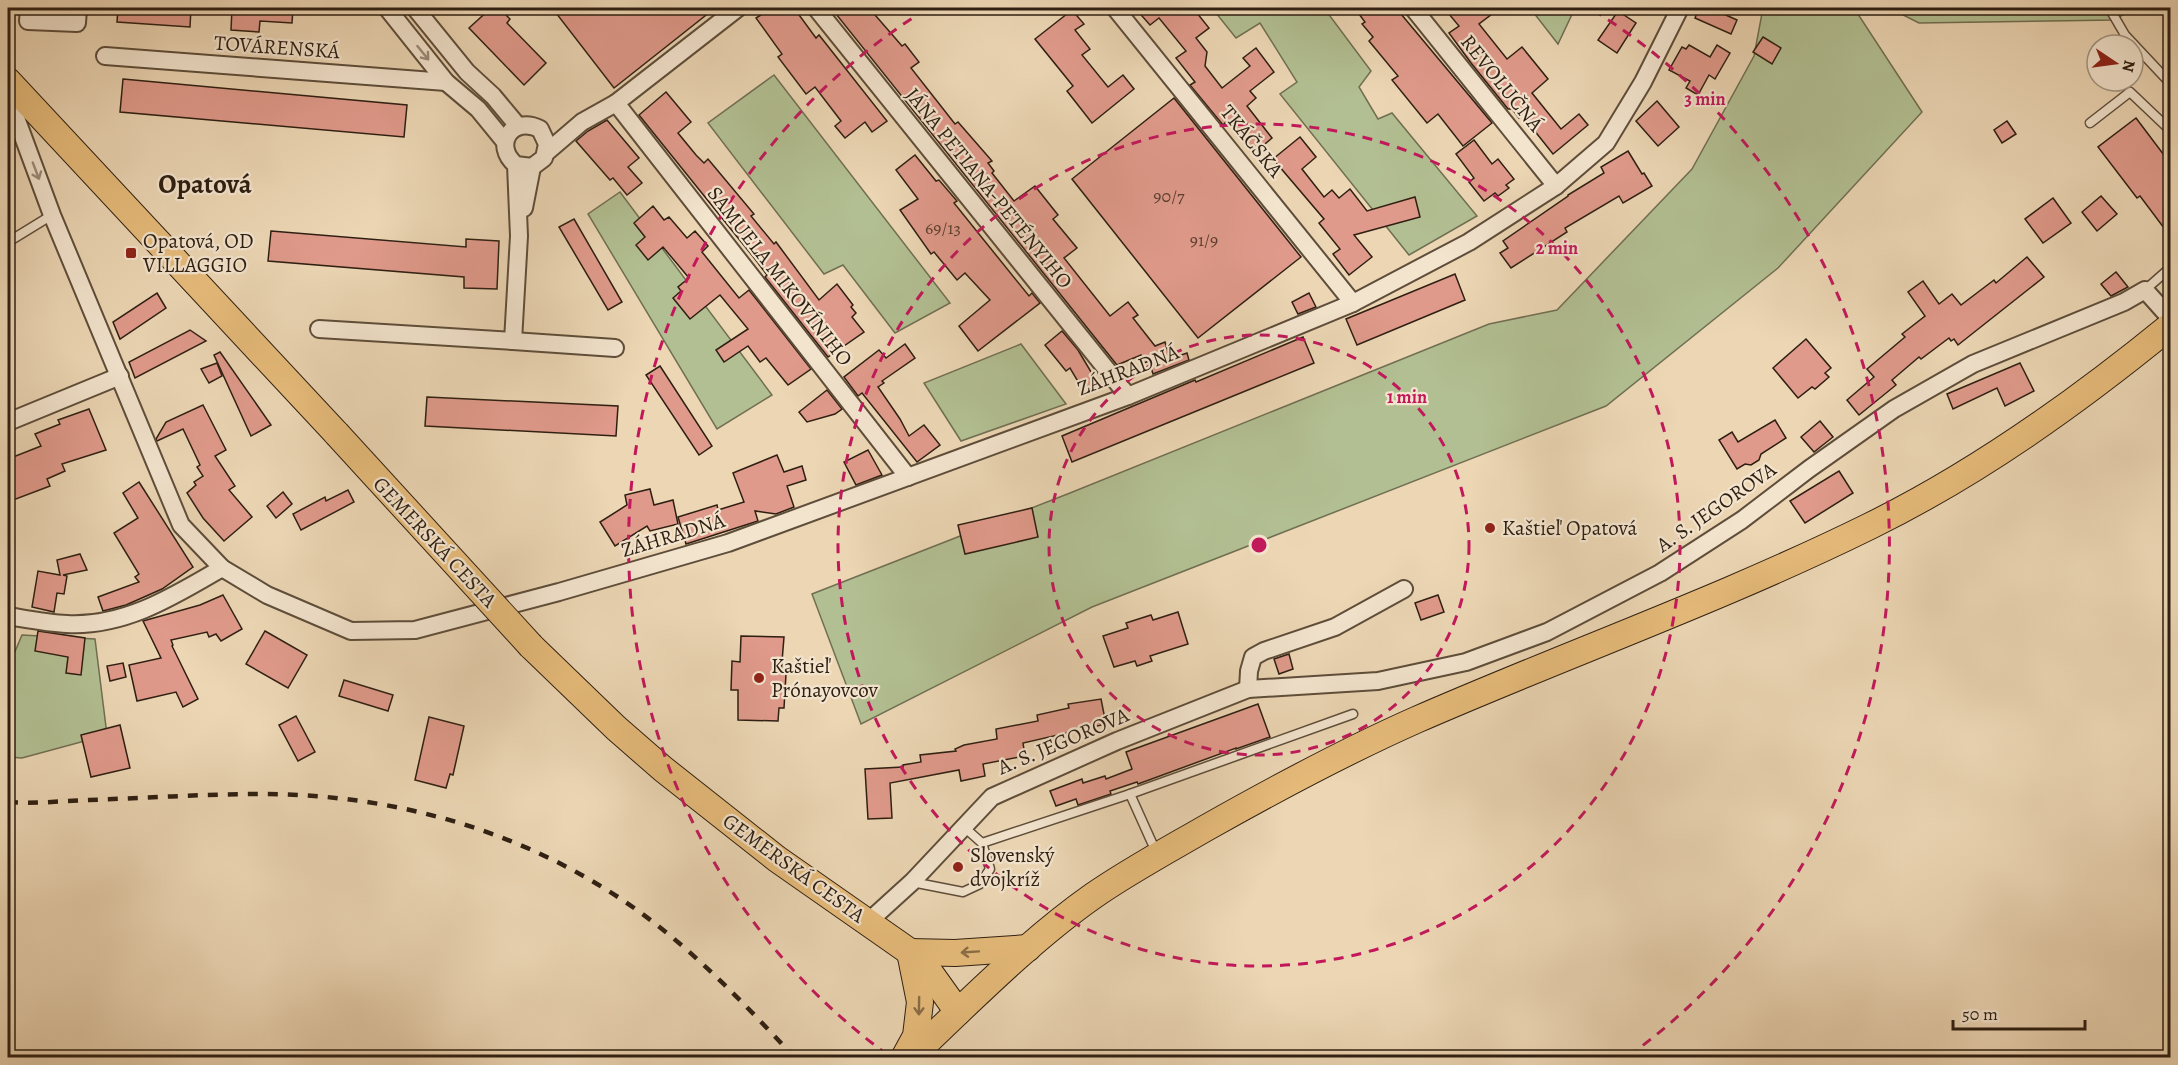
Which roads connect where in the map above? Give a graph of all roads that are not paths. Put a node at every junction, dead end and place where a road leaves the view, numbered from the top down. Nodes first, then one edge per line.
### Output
1 (29, 8) edge
2 (78, 8) edge
3 (387, 8) edge
4 (415, 8) edge
5 (738, 8) edge
6 (816, 8) edge
7 (1115, 8) edge
8 (1413, 8) edge
9 (1680, 8) edge
10 (2113, 8) edge
11 (105, 56) dead end
12 (8, 81) edge
13 (446, 82) junction
14 (2170, 83) edge
15 (8, 96) edge
16 (616, 103) junction
17 (582, 122) junction
18 (2090, 123) dead end
19 (518, 126) junction
20 (540, 129) junction
21 (2170, 130) edge
22 (505, 142) junction
23 (547, 152) junction
24 (524, 166) junction
25 (1556, 186) junction
26 (52, 215) junction
27 (8, 242) edge
28 (2170, 268) edge
29 (2145, 290) junction
30 (1353, 303) junction
31 (2170, 318) edge
32 (2170, 326) edge
33 (319, 329) dead end
34 (513, 341) junction
35 (615, 348) dead end
36 (120, 376) junction
37 (1128, 396) junction
38 (8, 422) edge
39 (908, 477) junction
40 (222, 568) junction
41 (1404, 589) dead end
42 (483, 612) joint
43 (8, 616) edge
44 (1248, 689) junction
45 (1353, 714) dead end
46 (1130, 794) junction
47 (964, 828) junction
48 (982, 843) junction
49 (1157, 855) junction
50 (912, 882) junction
51 (868, 922) junction
52 (1028, 948) junction
53 (910, 952) junction
54 (958, 1012) junction
55 (904, 1058) edge
56 (910, 1058) edge

1 - 2 street
3 -> 13 street
4 - 19 street
5 - 16 street
6 - 37 street, JÁNA PETIANA-PETÉNYIHO
7 - 30 street, TKÁČSKA
8 - 25 street, REVOLUČNÁ
9 - 25 street, ZÁHRADNÁ
10 - 14 lane
11 - 13 street, TOVÁRENSKÁ
12 - 51 main road, GEMERSKÁ CESTA, bridge
13 - 22 street
15 -> 26 street, GEMERSKÁ CESTA
16 - 17 street
16 - 39 street, SAMUELA MIKOVÍNIHO
17 - 20 street
17 - 23 street
18 - 21 lane
19 - 20 street
19 - 22 street
20 - 23 street
22 - 24 street
23 - 24 street
24 - 34 street
25 - 30 street, ZÁHRADNÁ
26 - 27 lane
26 - 36 street, GEMERSKÁ CESTA
28 - 29 lane
29 - 31 street
29 - 44 street, A. S. JEGOROVA
30 - 37 street, ZÁHRADNÁ
32 - 49 main road
33 - 34 street
34 - 35 street
36 - 38 street
36 - 40 street, GEMERSKÁ CESTA
37 - 39 street, ZÁHRADNÁ
39 - 42 street, ZÁHRADNÁ
40 - 42 street, GEMERSKÁ CESTA
40 - 43 street
41 - 44 street
44 - 47 street, A. S. JEGOROVA
45 - 46 lane
46 - 48 lane
46 - 49 lane
47 - 48 lane
47 - 50 street, A. S. JEGOROVA
48 - 50 lane
49 - 52 main road
50 - 51 street, A. S. JEGOROVA
51 - 53 main road, GEMERSKÁ CESTA
52 -> 53 main road
52 - 54 main road
53 - 54 main road, GEMERSKÁ CESTA
53 -> 55 main road
54 - 56 main road

